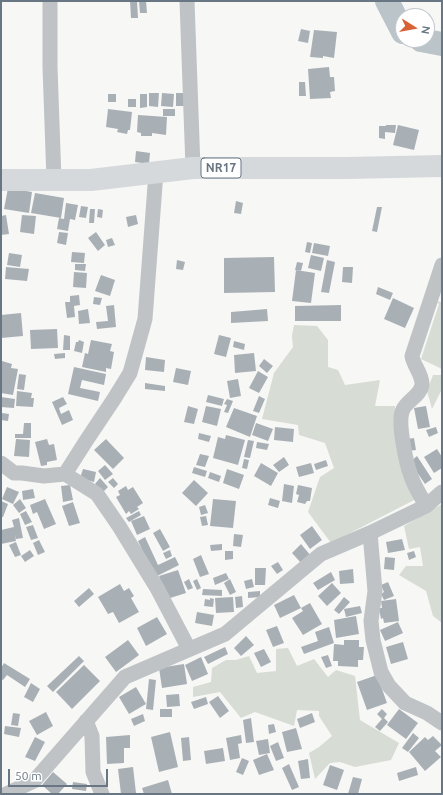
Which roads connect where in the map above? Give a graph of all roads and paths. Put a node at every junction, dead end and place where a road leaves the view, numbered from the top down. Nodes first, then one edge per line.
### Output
1 (50, 1) edge
2 (187, 1) edge
3 (442, 166) edge
4 (193, 168) junction
5 (156, 172) junction
6 (1, 180) edge
7 (54, 180) junction
8 (442, 265) edge
9 (1, 463) edge
10 (65, 474) junction
11 (442, 492) edge
12 (426, 506) junction
13 (370, 533) junction
14 (189, 650) junction
15 (86, 721) junction
16 (442, 723) edge
17 (6, 794) edge
18 (102, 794) edge

1 - 7 street
2 - 4 street
3 - 4 main road, NR17
4 - 5 main road, NR17
5 - 7 main road, NR17
5 - 10 street
6 - 7 main road, NR17
8 - 12 street
9 - 10 street
10 - 14 street
11 - 12 street
12 - 13 street
13 - 14 street
13 - 16 street
14 - 15 street
15 - 17 street
15 - 18 street

